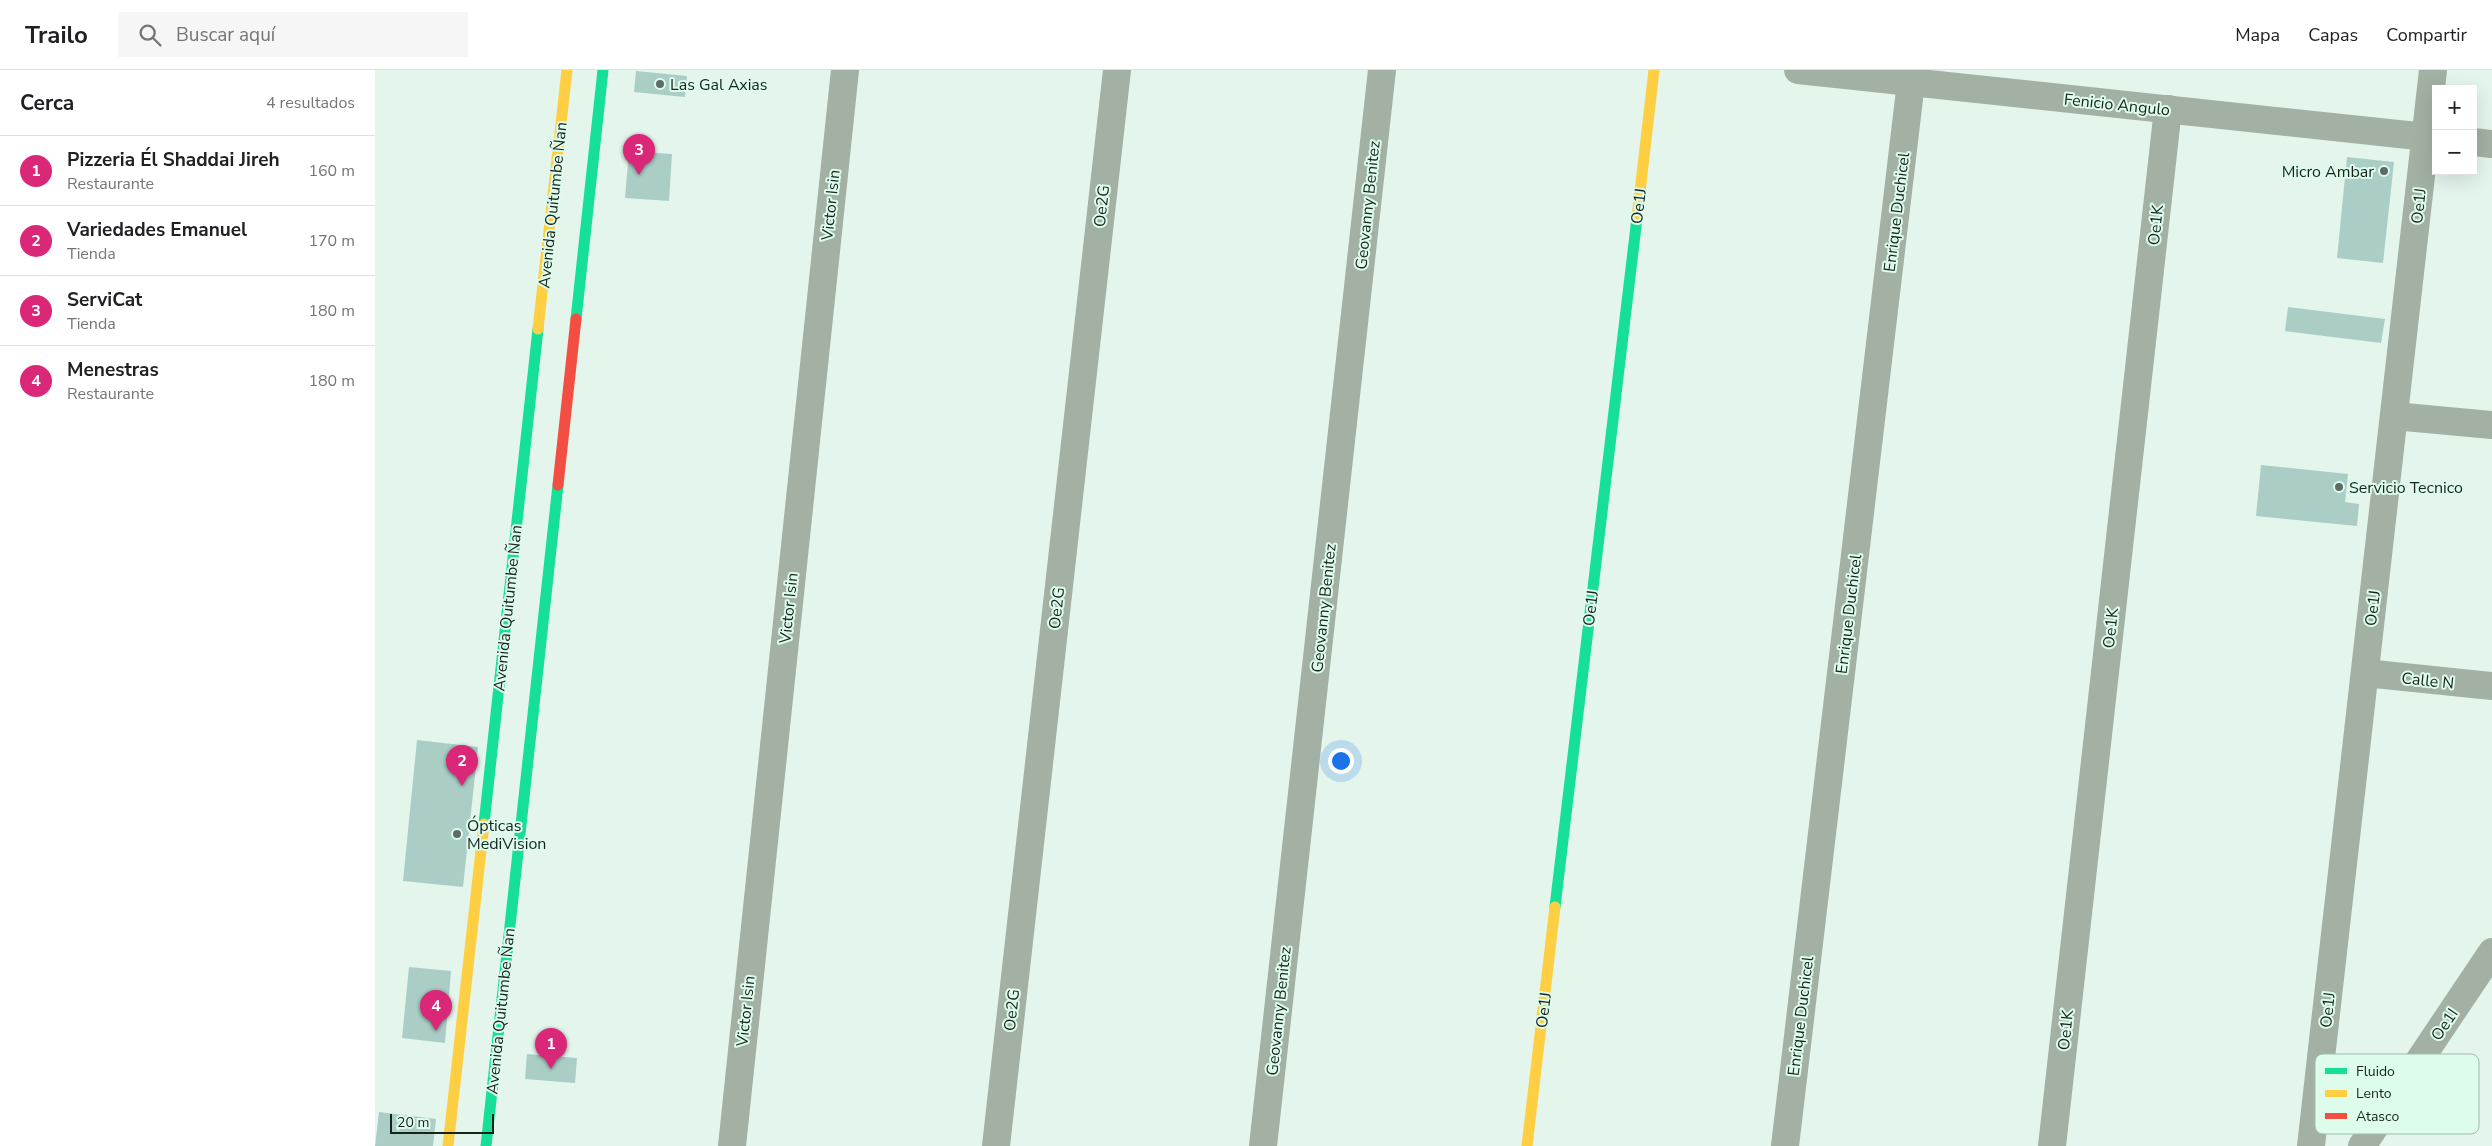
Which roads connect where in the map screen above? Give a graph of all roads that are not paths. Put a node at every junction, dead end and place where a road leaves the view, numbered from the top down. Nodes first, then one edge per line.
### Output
1 (567, 70) edge
2 (603, 70) edge
3 (845, 70) edge
4 (1117, 70) edge
5 (1382, 70) edge
6 (1654, 70) edge
7 (1798, 70) edge
8 (2433, 70) edge
9 (1911, 82) junction
10 (2168, 109) junction
11 (2431, 137) edge
12 (2477, 142) edge
13 (2492, 144) edge
14 (2394, 416) junction
15 (2492, 424) edge
16 (2365, 674) junction
17 (2492, 686) edge
18 (2492, 952) edge
19 (2322, 1054) edge
20 (2424, 1054) edge
21 (2315, 1111) edge
22 (2370, 1134) edge
23 (448, 1146) edge
24 (486, 1146) edge
25 (732, 1146) edge
26 (995, 1146) edge
27 (1263, 1146) edge
28 (1527, 1146) edge
29 (1785, 1146) edge
30 (2051, 1146) edge
31 (2311, 1146) edge
32 (2362, 1146) edge

1 - 23 street, Avenida Quitumbe Ñan
2 - 24 street, Avenida Quitumbe Ñan
3 - 25 street, Victor Isin
4 - 26 street, Oe2G
5 - 27 street, Geovanny Benitez
6 - 28 street, Oe1J
7 - 9 street, Fenicio Angulo
8 - 11 street, Oe1J
9 - 10 street, Fenicio Angulo
9 - 29 street, Enrique Duchicel
10 - 11 street, Fenicio Angulo
10 - 30 street, Oe1K
11 - 14 street, Oe1J
12 - 13 street
14 - 15 street
14 - 16 street, Oe1J
16 - 17 street, Calle N
16 - 19 street, Oe1J
18 - 20 street, Oe1I
21 - 31 street, Oe1J
22 - 32 street, Oe1I

